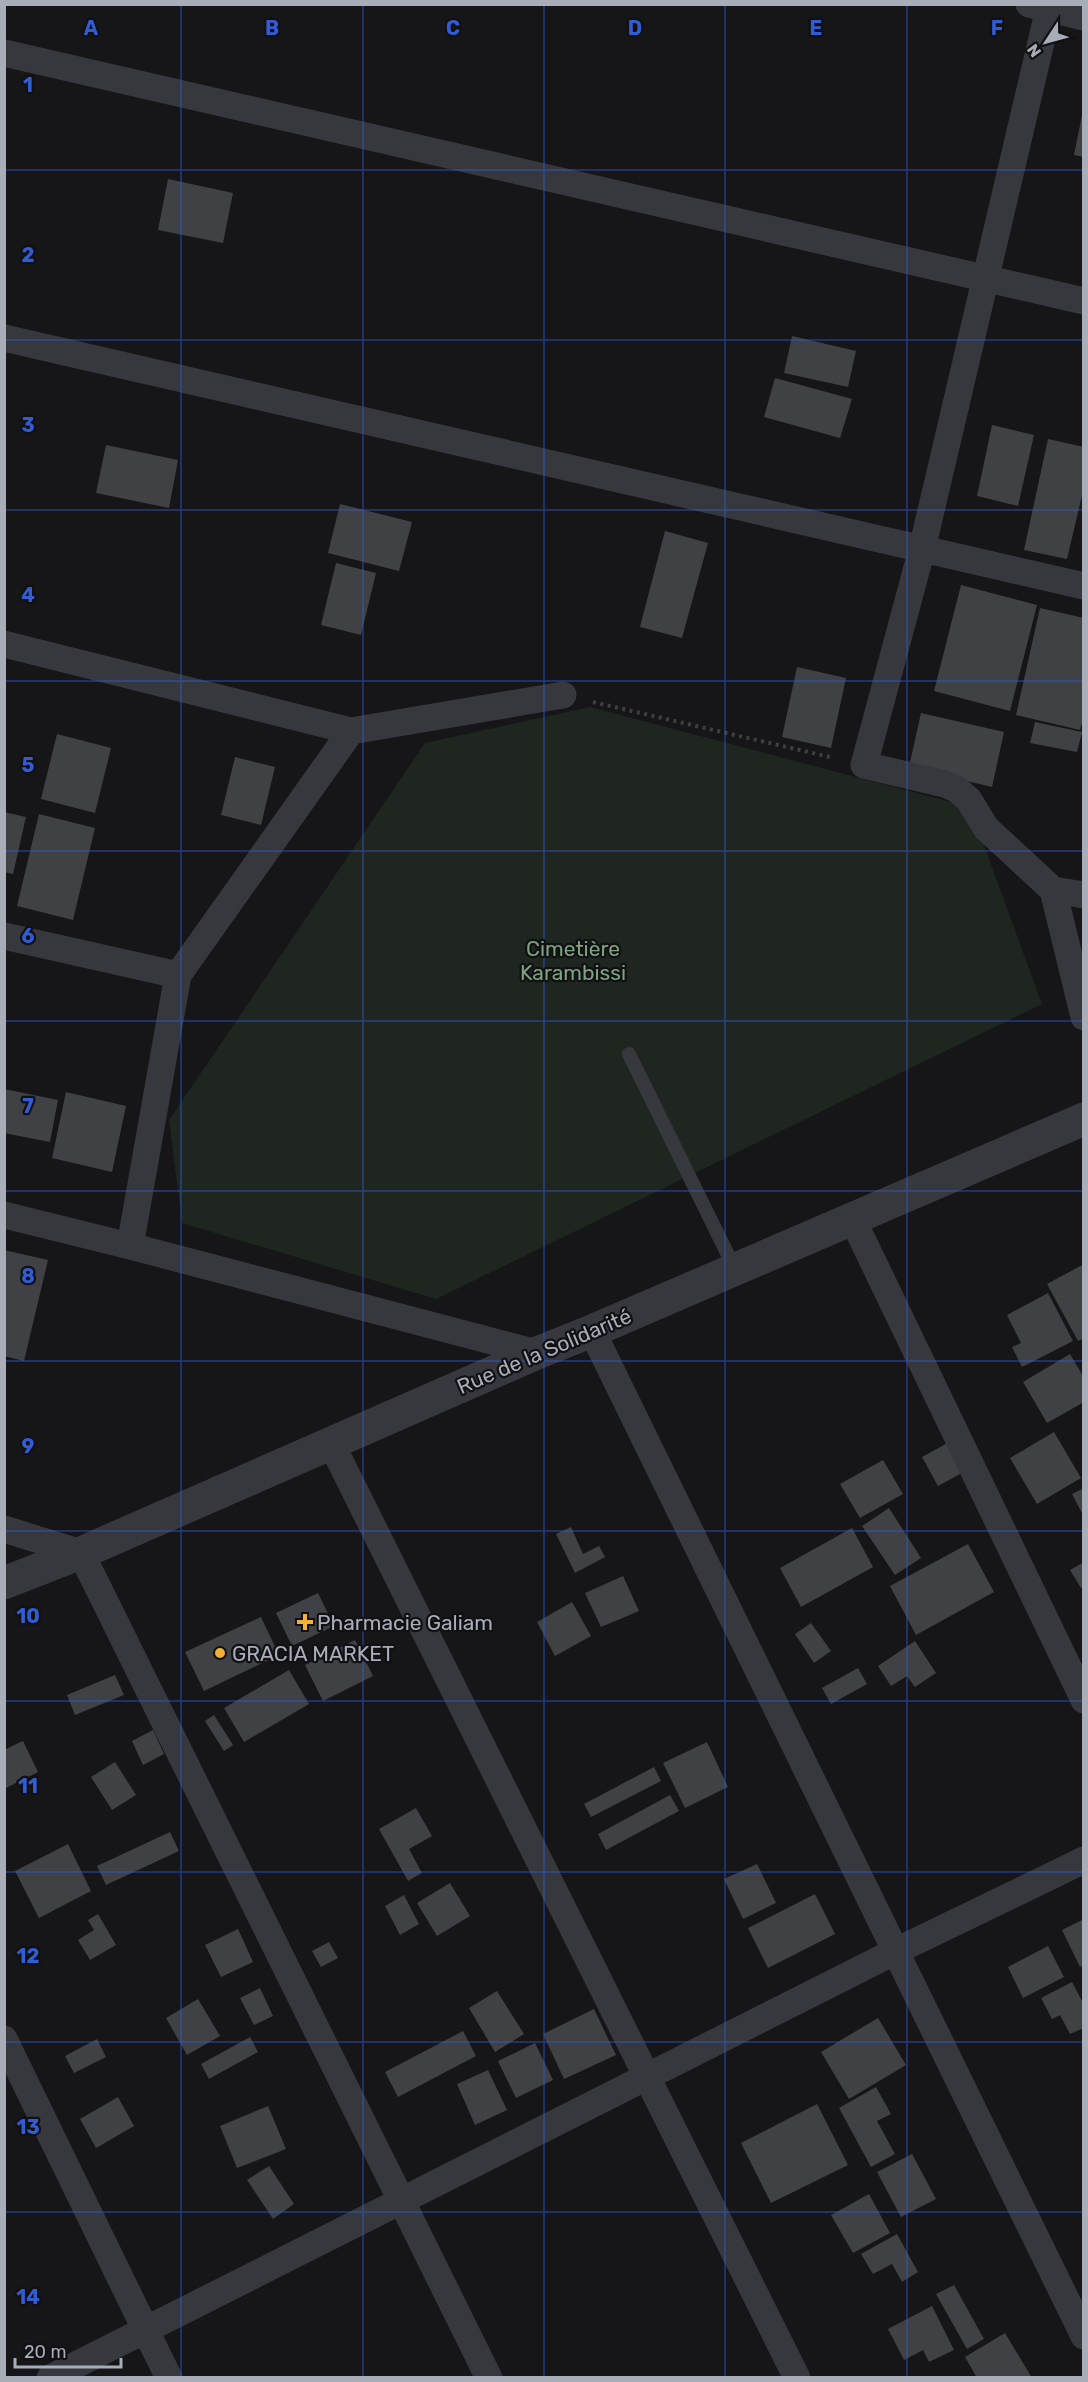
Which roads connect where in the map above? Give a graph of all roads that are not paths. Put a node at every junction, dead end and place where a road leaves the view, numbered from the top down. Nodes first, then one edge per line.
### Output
1 (1043, 6) edge
2 (1083, 17) edge
3 (4, 53) edge
4 (986, 278) junction
5 (1083, 301) edge
6 (4, 338) edge
7 (922, 549) junction
8 (1083, 586) edge
9 (4, 644) edge
10 (563, 695) road end
11 (351, 731) junction
12 (1053, 890) junction
13 (1083, 895) edge
14 (4, 936) edge
15 (178, 975) junction
16 (1083, 1017) edge
17 (629, 1054) dead end
18 (1083, 1119) edge
19 (4, 1215) edge
20 (852, 1218) junction
21 (130, 1246) junction
22 (735, 1269) junction
23 (592, 1332) junction
24 (537, 1353) junction
25 (331, 1443) junction
26 (4, 1529) edge
27 (81, 1553) junction
28 (4, 1583) edge
29 (1083, 1700) edge
30 (1083, 1860) edge
31 (894, 1952) junction
32 (4, 2038) edge
33 (648, 2077) junction
34 (401, 2200) junction
35 (145, 2330) junction
36 (1083, 2336) edge
37 (50, 2378) edge
38 (169, 2378) edge
39 (489, 2378) edge
40 (797, 2378) edge

1 - 2 street
1 - 4 street
3 - 4 street
4 - 5 street
4 - 7 street
6 - 7 street
7 - 8 street
7 - 12 street
9 - 11 street
10 - 11 street
11 - 15 street
12 - 13 street
12 - 16 street
14 - 15 street
15 - 21 street
17 - 22 lane
18 - 20 street, Rue de la Solidarité
19 - 21 street
20 - 22 street, Rue de la Solidarité
20 - 29 street
21 - 24 street
22 - 23 street, Rue de la Solidarité
23 - 24 street, Rue de la Solidarité
23 - 31 street
24 - 25 street, Rue de la Solidarité
25 - 27 street, Rue de la Solidarité
25 - 33 street
26 - 27 street
27 - 28 street, Rue de la Solidarité
27 - 34 street
30 - 31 street
31 - 33 street
31 - 36 street
32 - 35 street
33 - 34 street
33 - 40 street
34 - 35 street
34 - 39 street
35 - 37 street
35 - 38 street

